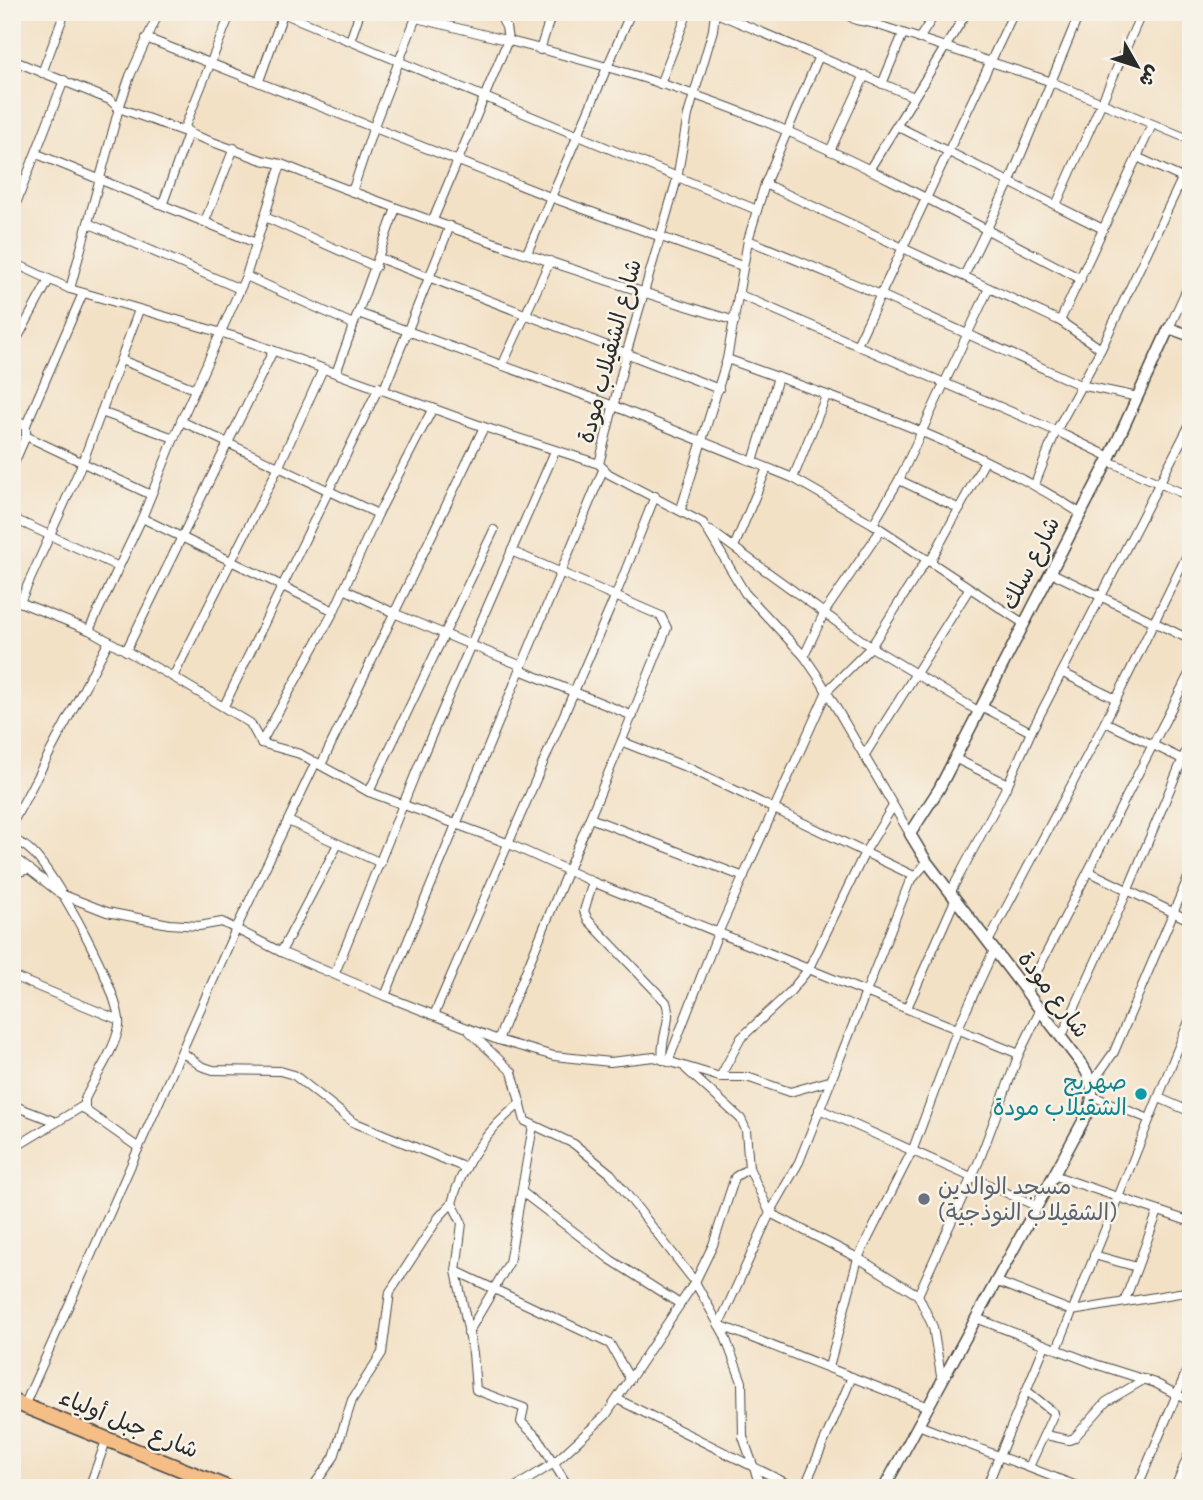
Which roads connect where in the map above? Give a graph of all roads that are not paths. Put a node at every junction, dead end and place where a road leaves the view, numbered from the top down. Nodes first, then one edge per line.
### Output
1 (65, 12) edge
2 (159, 12) edge
3 (231, 12) edge
4 (360, 12) edge
5 (498, 12) edge
6 (552, 12) edge
7 (631, 12) edge
8 (688, 12) edge
9 (715, 12) edge
10 (842, 12) edge
11 (877, 12) edge
12 (936, 12) edge
13 (967, 12) edge
14 (1014, 12) edge
15 (1080, 12) edge
16 (1142, 12) edge
17 (281, 13) edge
18 (417, 15) edge
19 (299, 16) edge
20 (872, 23) junction
21 (903, 34) junction
22 (146, 38) junction
23 (919, 39) junction
24 (508, 40) junction
25 (350, 41) junction
26 (946, 46) junction
27 (540, 50) junction
28 (819, 56) junction
29 (992, 60) junction
30 (400, 62) junction
31 (212, 63) junction
32 (13, 64) edge
33 (608, 68) junction
34 (42, 73) junction
35 (865, 75) junction
36 (64, 80) junction
37 (259, 81) junction
38 (1049, 81) junction
39 (882, 83) junction
40 (660, 84) junction
41 (693, 95) junction
42 (914, 97) junction
43 (486, 98) junction
44 (1100, 102) junction
45 (119, 108) junction
46 (1152, 125) junction
47 (374, 126) junction
48 (897, 126) junction
49 (187, 130) junction
50 (786, 130) junction
51 (579, 136) junction
52 (1191, 140) edge
53 (234, 148) junction
54 (830, 151) junction
55 (949, 152) junction
56 (37, 154) junction
57 (1138, 157) junction
58 (1191, 160) edge
59 (458, 161) junction
60 (281, 164) junction
61 (869, 170) junction
62 (1182, 178) junction
63 (102, 179) junction
64 (677, 179) junction
65 (1010, 181) junction
66 (765, 184) junction
67 (352, 192) junction
68 (550, 197) junction
69 (926, 199) junction
70 (163, 203) junction
71 (1056, 205) junction
72 (397, 208) junction
73 (757, 210) junction
74 (12, 215) edge
75 (265, 217) junction
76 (433, 220) junction
77 (205, 222) junction
78 (90, 224) junction
79 (450, 226) junction
80 (1103, 229) junction
81 (986, 230) junction
82 (661, 238) junction
83 (748, 240) junction
84 (256, 243) junction
85 (903, 248) junction
86 (527, 253) junction
87 (550, 261) junction
88 (12, 262) edge
89 (378, 262) junction
90 (742, 266) junction
91 (246, 276) junction
92 (964, 276) junction
93 (432, 278) junction
94 (1081, 279) junction
95 (48, 280) junction
96 (1191, 280) edge
97 (989, 288) junction
98 (70, 289) junction
99 (240, 289) junction
100 (83, 293) junction
101 (645, 293) junction
102 (738, 294) junction
103 (881, 295) junction
104 (139, 310) junction
105 (358, 313) junction
106 (528, 313) junction
107 (735, 321) junction
108 (1060, 321) junction
109 (353, 324) junction
110 (1169, 328) junction
111 (409, 330) junction
112 (968, 333) junction
113 (221, 334) junction
114 (1191, 336) edge
115 (857, 345) junction
116 (12, 348) edge
117 (1101, 349) junction
118 (273, 351) junction
119 (627, 351) junction
120 (727, 359) junction
121 (121, 360) junction
122 (502, 366) junction
123 (323, 369) junction
124 (336, 373) junction
125 (778, 377) junction
126 (943, 384) junction
127 (1080, 386) junction
128 (381, 388) junction
129 (195, 389) junction
130 (719, 389) junction
131 (826, 396) junction
132 (1138, 397) junction
133 (614, 406) junction
134 (433, 408) junction
135 (101, 412) junction
136 (12, 417) edge
137 (181, 421) junction
138 (1191, 422) edge
139 (26, 425) junction
140 (484, 427) junction
141 (1056, 430) junction
142 (919, 433) junction
143 (26, 436) junction
144 (174, 438) junction
145 (703, 441) junction
146 (230, 442) junction
147 (555, 451) junction
148 (1109, 459) junction
149 (985, 461) junction
150 (753, 462) junction
151 (82, 464) junction
152 (279, 466) junction
153 (601, 467) junction
154 (12, 468) edge
155 (767, 468) junction
156 (793, 478) junction
157 (899, 480) junction
158 (1035, 484) junction
159 (1160, 485) junction
160 (328, 490) junction
161 (151, 495) junction
162 (655, 496) junction
163 (1191, 498) edge
164 (681, 509) junction
165 (960, 509) junction
166 (1080, 513) junction
167 (378, 514) junction
168 (12, 518) edge
169 (142, 518) junction
170 (876, 527) junction
171 (707, 528) junction
172 (494, 530) dead end
173 (50, 534) junction
174 (183, 537) junction
175 (734, 547) junction
176 (1191, 547) edge
177 (511, 551) junction
178 (232, 561) junction
179 (929, 561) junction
180 (119, 567) junction
181 (560, 572) junction
182 (1049, 572) junction
183 (280, 586) junction
184 (344, 589) junction
185 (969, 589) junction
186 (615, 597) junction
187 (1099, 598) junction
188 (16, 600) edge
189 (334, 611) junction
190 (824, 613) junction
191 (396, 614) junction
192 (1023, 623) junction
193 (1154, 623) junction
194 (89, 630) junction
195 (444, 633) junction
196 (1191, 640) edge
197 (109, 641) junction
198 (471, 643) junction
199 (871, 648) junction
200 (126, 651) junction
201 (804, 656) junction
202 (521, 668) junction
203 (1191, 670) edge
204 (1063, 673) junction
205 (913, 675) junction
206 (173, 677) junction
207 (827, 691) junction
208 (574, 692) junction
209 (1116, 699) junction
210 (224, 706) junction
211 (980, 708) junction
212 (633, 716) junction
213 (1105, 722) junction
214 (1031, 732) junction
215 (1191, 739) edge
216 (623, 742) junction
217 (261, 743) junction
218 (1154, 746) junction
219 (864, 756) junction
220 (954, 758) junction
221 (1182, 759) junction
222 (319, 764) junction
223 (1008, 784) junction
224 (369, 792) junction
225 (402, 806) junction
226 (893, 806) junction
227 (775, 808) junction
228 (590, 818) junction
229 (288, 821) junction
230 (12, 824) edge
231 (457, 825) junction
232 (910, 834) junction
233 (12, 838) edge
234 (507, 843) junction
235 (338, 844) junction
236 (865, 852) junction
237 (12, 856) edge
238 (380, 863) junction
239 (927, 863) junction
240 (30, 869) junction
241 (567, 869) junction
242 (1191, 871) edge
243 (1090, 872) junction
244 (12, 874) edge
245 (912, 875) junction
246 (744, 877) junction
247 (593, 882) junction
248 (1127, 892) junction
249 (61, 894) junction
250 (952, 897) junction
251 (1172, 912) junction
252 (1191, 921) edge
253 (235, 931) junction
254 (718, 933) junction
255 (991, 946) junction
256 (281, 952) junction
257 (808, 970) junction
258 (335, 973) junction
259 (12, 976) edge
260 (1027, 991) junction
261 (866, 994) junction
262 (385, 996) junction
263 (907, 1008) junction
264 (1041, 1009) junction
265 (434, 1015) junction
266 (1191, 1016) edge
267 (119, 1020) junction
268 (467, 1028) junction
269 (958, 1028) junction
270 (1060, 1038) junction
271 (498, 1040) junction
272 (182, 1052) junction
273 (1018, 1054) junction
274 (666, 1061) junction
275 (682, 1066) junction
276 (720, 1077) junction
277 (829, 1081) junction
278 (1092, 1083) junction
279 (1092, 1096) junction
280 (1158, 1098) junction
281 (521, 1103) junction
282 (12, 1105) edge
283 (83, 1106) junction
284 (819, 1109) junction
285 (1191, 1112) edge
286 (1149, 1119) junction
287 (57, 1122) junction
288 (533, 1126) junction
289 (139, 1148) junction
290 (12, 1149) edge
291 (913, 1149) junction
292 (466, 1168) junction
293 (749, 1168) junction
294 (1053, 1175) junction
295 (969, 1177) junction
296 (522, 1192) junction
297 (1117, 1197) junction
298 (452, 1203) junction
299 (1036, 1206) junction
300 (1158, 1211) junction
301 (770, 1213) junction
302 (1191, 1222) edge
303 (1094, 1255) junction
304 (858, 1258) junction
305 (1137, 1267) junction
306 (456, 1271) junction
307 (996, 1281) junction
308 (695, 1282) junction
309 (495, 1290) junction
310 (1191, 1291) edge
311 (918, 1295) junction
312 (1125, 1300) junction
313 (680, 1304) junction
314 (1072, 1311) junction
315 (976, 1318) junction
316 (719, 1325) junction
317 (468, 1333) junction
318 (1045, 1345) junction
319 (1057, 1349) junction
320 (1191, 1361) edge
321 (828, 1367) junction
322 (852, 1377) junction
323 (629, 1379) junction
324 (1144, 1380) junction
325 (942, 1381) junction
326 (1027, 1391) junction
327 (1177, 1396) junction
328 (617, 1399) junction
329 (1191, 1402) edge
330 (18, 1404) edge
331 (928, 1407) junction
332 (918, 1425) junction
333 (1046, 1435) junction
334 (107, 1438) junction
335 (1191, 1448) edge
336 (998, 1456) junction
337 (554, 1463) junction
338 (751, 1466) junction
339 (1029, 1467) junction
340 (89, 1488) edge
341 (228, 1488) edge
342 (312, 1488) edge
343 (514, 1488) edge
344 (569, 1488) edge
345 (761, 1488) edge
346 (796, 1488) edge
347 (804, 1488) edge
348 (884, 1488) edge
349 (986, 1488) edge
350 (1082, 1488) edge
351 (1137, 1488) edge
352 (1175, 1488) edge

1 - 34 street
2 - 22 street
3 - 31 street
4 - 25 street
5 - 24 street
6 - 27 street
7 - 33 street
8 - 40 street
9 - 28 street
9 - 41 street, شارع الشقيلاب مودة
10 - 20 street
11 - 20 street
12 - 23 street
13 - 26 street
14 - 29 street
15 - 38 street
16 - 44 street
17 - 19 street
17 - 37 street
18 - 24 street
18 - 30 street
19 - 25 street
20 - 21 street
21 - 23 street
21 - 39 street
22 - 31 street
22 - 45 street
23 - 26 street
24 - 27 street
24 - 43 street
25 - 30 street
26 - 29 street
26 - 42 street
27 - 33 street
28 - 35 street
28 - 50 street
29 - 38 street
29 - 55 street
30 - 43 street
30 - 47 street
31 - 37 street
31 - 49 street
32 - 34 street
33 - 40 street
33 - 51 street
34 - 36 street
35 - 39 street
35 - 54 street
36 - 45 street
36 - 56 street
37 - 47 street
38 - 44 street
38 - 65 street
39 - 42 street
40 - 41 street
41 - 50 street
41 - 64 street, شارع الشقيلاب مودة
42 - 48 street
43 - 51 street
43 - 59 street
44 - 46 street
44 - 71 street
45 - 49 street
45 - 63 street
46 - 52 street
46 - 57 street
47 - 59 street
47 - 67 street
48 - 55 street
48 - 61 street
49 - 53 street
49 - 70 street
50 - 54 street
50 - 66 street
51 - 64 street
51 - 68 street
53 - 60 street
53 - 77 street
54 - 61 street
55 - 65 street
55 - 69 street
56 - 63 street
56 - 74 street
57 - 62 street
57 - 80 street
58 - 62 street
59 - 68 street
59 - 76 street
60 - 67 street
60 - 75 street
61 - 69 street
62 - 117 street
63 - 70 street
63 - 78 street
64 - 73 street
64 - 82 street, شارع الشقيلاب مودة
65 - 71 street
65 - 81 street
66 - 73 street
66 - 85 street
67 - 72 street
68 - 82 street
68 - 86 street
69 - 81 street
69 - 85 street
70 - 77 street
71 - 80 street
72 - 76 street
72 - 89 street
73 - 83 street
75 - 84 street
75 - 89 street
76 - 79 street
77 - 84 street
78 - 98 street
78 - 99 street
79 - 86 street
79 - 93 street
80 - 94 street
81 - 92 street
81 - 94 street
82 - 90 street
82 - 101 street, شارع الشقيلاب مودة
83 - 90 street
83 - 103 street
84 - 91 street
85 - 92 street
85 - 103 street
86 - 87 street
87 - 101 street
87 - 106 street
88 - 95 street
89 - 93 street
89 - 105 street
90 - 102 street
91 - 99 street
91 - 109 street
92 - 97 street
93 - 106 street
93 - 111 street
94 - 108 street
95 - 98 street
95 - 116 street
96 - 110 street
97 - 108 street
97 - 112 street
98 - 100 street
99 - 113 street
100 - 104 street
100 - 139 street
101 - 107 street
101 - 119 street, شارع الشقيلاب مودة
102 - 107 street
102 - 115 street
103 - 112 street
103 - 115 street
104 - 113 street
104 - 121 street
105 - 109 street
105 - 111 street
106 - 119 street
106 - 122 street
107 - 120 street
108 - 117 street
109 - 124 street
110 - 114 street
110 - 132 street, شارع سلك
111 - 122 street
111 - 128 street
112 - 126 street
112 - 127 street
113 - 118 street
113 - 129 street
115 - 126 street
117 - 127 street
118 - 123 street
118 - 146 street
119 - 130 street
119 - 133 street, شارع الشقيلاب مودة
120 - 125 street
120 - 130 street
121 - 129 street
121 - 135 street
122 - 133 street
123 - 124 street
123 - 152 street
124 - 128 street
125 - 131 street
125 - 150 street
126 - 141 street
126 - 142 street
127 - 132 street
127 - 141 street
128 - 134 street
128 - 160 street
129 - 137 street
130 - 145 street
131 - 142 street
131 - 156 street
132 - 148 street, شارع سلك
133 - 145 street
133 - 153 street, شارع الشقيلاب مودة
134 - 140 street
134 - 167 street
135 - 144 street
135 - 151 street
136 - 139 street
137 - 144 street
137 - 146 street
138 - 159 street
139 - 143 street
140 - 147 street
140 - 191 street
141 - 148 street
141 - 158 street
142 - 149 street
142 - 157 street
143 - 151 street
143 - 154 street
144 - 161 street
145 - 150 street
145 - 164 street
146 - 152 street
146 - 174 street
147 - 153 street
147 - 177 street
148 - 159 street
148 - 166 street, شارع سلك
149 - 158 street
149 - 165 street
150 - 155 street
151 - 161 street
151 - 173 street
152 - 160 street
152 - 178 street
153 - 162 street, شارع الشقيلاب مودة
153 - 181 street
155 - 156 street
155 - 175 street
156 - 170 street
157 - 165 street
157 - 170 street
158 - 166 street
159 - 163 street
159 - 187 street
160 - 167 street
160 - 183 street
161 - 169 street
162 - 164 street, شارع الشقيلاب مودة
162 - 186 street
164 - 171 street, شارع الشقيلاب مودة
165 - 179 street
166 - 182 street, شارع سلك
167 - 184 street
168 - 173 street
169 - 174 street
169 - 180 street
170 - 179 street
170 - 190 street
171 - 175 street
171 - 201 street, شارع الشقيلاب مودة
172 - 195 street
173 - 180 street
173 - 188 street
174 - 178 street
174 - 200 street
175 - 190 street
176 - 193 street
177 - 181 street
177 - 198 street
178 - 183 street
178 - 206 street
179 - 185 street
179 - 199 street
180 - 194 street
181 - 186 street
181 - 202 street
182 - 187 street
182 - 192 street, شارع سلك
183 - 189 street
183 - 210 street
184 - 189 street
184 - 191 street
185 - 192 street
185 - 205 street
186 - 208 street
186 - 212 street
187 - 193 street
187 - 204 street
188 - 194 street
189 - 217 street
190 - 199 street
190 - 201 street
191 - 195 street
191 - 222 street
192 - 211 street, شارع سلك
193 - 196 street
193 - 209 street
194 - 197 street
195 - 198 street
195 - 224 street
197 - 200 street
197 - 230 street
198 - 202 street
198 - 225 street
199 - 205 street
199 - 207 street
200 - 206 street
201 - 207 street, شارع الشقيلاب مودة
202 - 208 street
202 - 231 street
203 - 218 street
204 - 209 street
204 - 214 street
205 - 211 street
205 - 219 street
206 - 210 street
207 - 219 street, شارع الشقيلاب مودة
207 - 227 street
208 - 212 street
208 - 234 street
209 - 213 street
210 - 217 street
211 - 214 street
211 - 220 street, شارع سلك
212 - 216 street
213 - 218 street
213 - 255 street
214 - 223 street
215 - 221 street
216 - 227 street
216 - 228 street
217 - 222 street
218 - 221 street
218 - 243 street
219 - 226 street, شارع الشقيلاب مودة
220 - 223 street
220 - 232 street, شارع سلك
221 - 248 street
222 - 224 street
222 - 229 street
223 - 250 street
224 - 225 street
225 - 231 street
225 - 238 street
226 - 232 street, شارع الشقيلاب مودة
226 - 236 street
227 - 236 street
227 - 246 street
228 - 241 street
228 - 246 street
229 - 235 street
229 - 253 street
231 - 234 street
231 - 262 street
232 - 239 street, شارع مودة
233 - 249 street
234 - 241 street
234 - 265 street
235 - 238 street
235 - 256 street
236 - 245 street
236 - 257 street
237 - 240 street
238 - 258 street
239 - 245 street
239 - 250 street, شارع مودة
240 - 244 street
240 - 249 street
241 - 247 street
241 - 271 street
242 - 251 street
243 - 248 street
243 - 260 street
245 - 261 street
246 - 254 street
247 - 254 street
247 - 274 street
248 - 251 street
248 - 270 street
249 - 253 street
249 - 267 street
250 - 255 street, شارع مودة
250 - 263 street
251 - 252 street
251 - 278 street
253 - 256 street
253 - 272 street
254 - 257 street
254 - 274 street
255 - 260 street, شارع مودة
255 - 269 street
256 - 258 street
257 - 261 street
257 - 276 street
258 - 262 street
259 - 267 street
260 - 264 street, شارع مودة
261 - 263 street
261 - 277 street
262 - 265 street
263 - 269 street
264 - 270 street, شارع مودة
264 - 273 street
265 - 268 street
266 - 280 street
267 - 283 street
268 - 271 street
268 - 281 street
269 - 273 street
269 - 291 street
270 - 278 street, شارع مودة
271 - 274 street
272 - 289 street
272 - 292 street
273 - 295 street
274 - 275 street
275 - 276 street
275 - 293 street
276 - 277 street
277 - 284 street
278 - 279 street
279 - 286 street
279 - 294 street
280 - 285 street
280 - 286 street
281 - 288 street
281 - 292 street
282 - 287 street
283 - 287 street
283 - 289 street
284 - 291 street
284 - 301 street
286 - 297 street
287 - 290 street
288 - 296 street
288 - 308 street
289 - 330 street
291 - 295 street
291 - 304 street
292 - 298 street
293 - 301 street
293 - 308 street
294 - 297 street
294 - 299 street
295 - 299 street
295 - 311 street
296 - 309 street
296 - 313 street
297 - 300 street
297 - 303 street
298 - 306 street
298 - 342 street
299 - 307 street
300 - 302 street
300 - 305 street
301 - 304 street
301 - 316 street
303 - 305 street
303 - 314 street
304 - 311 street
304 - 321 street
305 - 312 street
306 - 309 street
306 - 317 street
307 - 314 street
307 - 315 street
308 - 313 street
308 - 316 street
309 - 317 street
309 - 323 street
310 - 312 street
311 - 325 street
312 - 314 street
313 - 323 street
314 - 319 street
315 - 318 street
315 - 325 street
316 - 321 street
316 - 338 street
317 - 337 street
318 - 319 street
318 - 326 street
319 - 324 street
320 - 327 street
321 - 322 street
322 - 331 street
322 - 347 street
323 - 328 street
324 - 327 street
324 - 333 street
325 - 331 street
326 - 333 street
326 - 336 street
327 - 329 street
327 - 351 street
328 - 337 street
328 - 338 street
330 - 334 highway, شارع جبل أولياء
331 - 332 street
332 - 336 street
332 - 348 street
333 - 339 street
334 - 340 street
334 - 341 highway, شارع جبل أولياء
335 - 352 street
336 - 339 street
336 - 349 street
337 - 343 street
337 - 344 street
338 - 345 street
338 - 346 street
339 - 350 street

